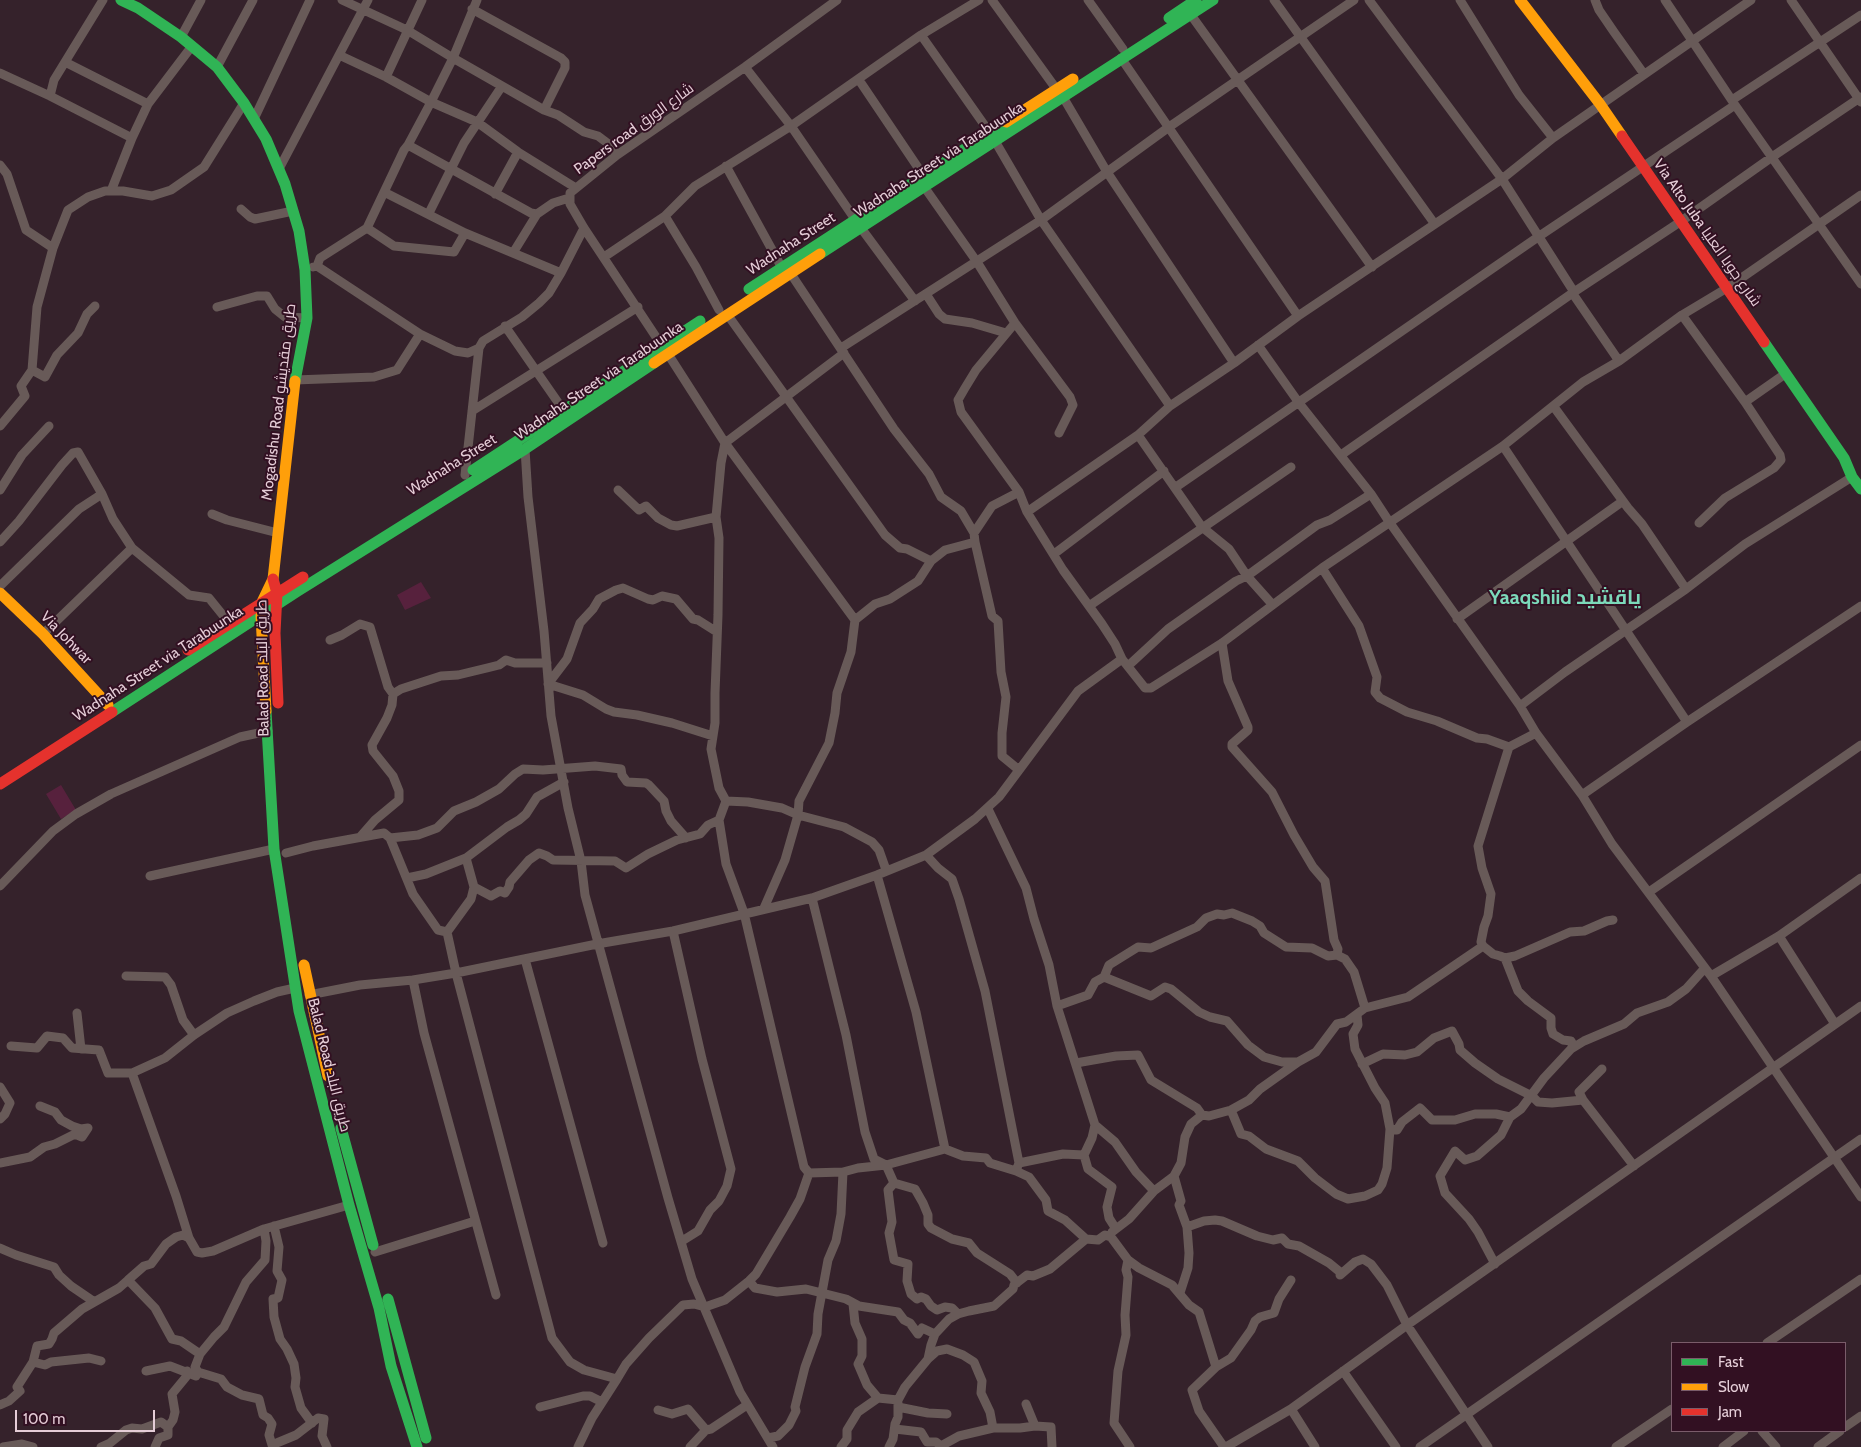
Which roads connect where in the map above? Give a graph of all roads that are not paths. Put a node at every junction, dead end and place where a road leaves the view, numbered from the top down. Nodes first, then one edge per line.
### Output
1 (103, 0) edge
2 (121, 0) edge
3 (201, 0) edge
4 (253, 0) edge
5 (310, 0) edge
6 (342, 0) edge
7 (368, 0) edge
8 (422, 0) edge
9 (477, 0) edge
10 (837, 0) edge
11 (979, 0) edge
12 (992, 0) edge
13 (1088, 0) edge
14 (1213, 0) edge
15 (1274, 0) edge
16 (1354, 0) edge
17 (1370, 0) edge
18 (1460, 0) edge
19 (1520, 0) edge
20 (1595, 0) edge
21 (1665, 0) edge
22 (1751, 0) edge
23 (1791, 0) edge
24 (140, 4) edge
25 (1189, 5) edge
26 (472, 9) junction
27 (364, 10) junction
28 (1861, 16) edge
29 (407, 30) junction
30 (921, 35) junction
31 (181, 37) junction
32 (1300, 37) junction
33 (1693, 40) junction
34 (1821, 42) junction
35 (192, 46) junction
36 (1122, 53) junction
37 (339, 55) junction
38 (453, 58) junction
39 (65, 62) junction
40 (217, 67) junction
41 (745, 67) junction
42 (0, 73) edge
43 (1644, 74) junction
44 (386, 77) junction
45 (859, 80) junction
46 (1239, 80) junction
47 (502, 86) junction
48 (1060, 93) junction
49 (50, 96) junction
50 (1860, 99) edge
51 (431, 102) junction
52 (1733, 102) junction
53 (244, 103) junction
54 (148, 104) junction
55 (1600, 104) junction
56 (544, 110) junction
57 (254, 119) junction
58 (477, 122) junction
59 (791, 126) junction
60 (1169, 127) junction
61 (992, 137) junction
62 (132, 138) junction
63 (1553, 138) junction
64 (408, 145) junction
65 (518, 152) junction
66 (617, 156) junction
67 (1772, 157) junction
68 (0, 165) edge
69 (726, 166) junction
70 (1642, 167) junction
71 (279, 169) junction
72 (451, 169) junction
73 (1107, 172) junction
74 (923, 175) junction
75 (1502, 179) junction
76 (576, 188) junction
77 (925, 188) junction
78 (111, 191) junction
79 (384, 192) junction
80 (495, 194) junction
81 (1861, 195) edge
82 (569, 198) junction
83 (241, 209) dead end
84 (293, 211) junction
85 (429, 213) junction
86 (537, 214) junction
87 (665, 216) junction
88 (1041, 220) junction
89 (1680, 222) junction
90 (1434, 223) junction
91 (1819, 223) junction
92 (858, 224) junction
93 (367, 228) junction
94 (584, 228) junction
95 (465, 233) junction
96 (1538, 237) junction
97 (53, 248) junction
98 (513, 253) junction
99 (604, 257) junction
100 (977, 262) junction
101 (317, 266) junction
102 (1372, 267) junction
103 (305, 270) junction
104 (786, 271) junction
105 (561, 273) junction
106 (1861, 284) edge
107 (1727, 288) junction
108 (1573, 293) junction
109 (926, 294) junction
110 (915, 301) junction
111 (95, 306) dead end
112 (218, 307) dead end
113 (638, 307) junction
114 (723, 312) junction
115 (1682, 315) junction
116 (1298, 316) junction
117 (307, 318) junction
118 (1015, 323) junction
119 (505, 326) junction
120 (1006, 333) junction
121 (420, 334) junction
122 (1258, 345) junction
123 (669, 347) junction
124 (479, 348) junction
125 (843, 350) junction
126 (1619, 362) junction
127 (1234, 363) junction
128 (32, 370) junction
129 (536, 370) junction
130 (1785, 374) junction
131 (296, 380) junction
132 (786, 395) junction
133 (1299, 402) junction
134 (1745, 402) junction
135 (1170, 406) junction
136 (1554, 407) junction
137 (472, 411) junction
138 (564, 412) junction
139 (0, 426) edge
140 (48, 426) dead end
141 (1059, 433) dead end
142 (1138, 435) junction
143 (725, 443) junction
144 (1503, 446) junction
145 (525, 450) junction
146 (1341, 455) junction
147 (1291, 466) dead end
148 (1164, 471) junction
149 (466, 475) junction
150 (1852, 477) junction
151 (1176, 487) junction
152 (1861, 489) edge
153 (0, 490) edge
154 (618, 490) dead end
155 (1019, 492) junction
156 (102, 494) junction
157 (1372, 494) junction
158 (1623, 502) junction
159 (1027, 512) junction
160 (212, 514) dead end
161 (716, 516) junction
162 (1390, 523) junction
163 (1699, 523) dead end
164 (1202, 527) junction
165 (278, 533) junction
166 (974, 537) junction
167 (1567, 540) junction
168 (0, 542) edge
169 (132, 548) junction
170 (1054, 554) junction
171 (931, 561) junction
172 (1322, 568) junction
173 (1247, 576) junction
174 (273, 580) junction
175 (0, 586) edge
176 (1686, 589) junction
177 (0, 593) edge
178 (277, 593) junction
179 (262, 602) junction
180 (1272, 604) junction
181 (277, 606) junction
182 (1089, 606) junction
183 (1861, 606) edge
184 (260, 616) junction
185 (1458, 619) junction
186 (854, 620) junction
187 (230, 624) junction
188 (1627, 630) junction
189 (717, 632) junction
190 (43, 634) junction
191 (330, 640) dead end
192 (1222, 643) junction
193 (196, 651) junction
194 (547, 663) junction
195 (1125, 663) junction
196 (548, 684) junction
197 (393, 694) junction
198 (108, 705) junction
199 (1520, 706) junction
200 (278, 712) dead end
201 (1687, 722) junction
202 (268, 731) junction
203 (1536, 733) junction
204 (713, 736) junction
205 (1861, 745) edge
206 (1509, 746) junction
207 (280, 752) dead end
208 (562, 769) junction
209 (1019, 770) junction
210 (0, 774) edge
211 (564, 782) junction
212 (0, 784) edge
213 (1582, 795) junction
214 (726, 801) junction
215 (988, 809) junction
216 (798, 815) junction
217 (719, 820) junction
218 (361, 836) junction
219 (390, 838) junction
220 (686, 838) junction
221 (274, 849) junction
222 (926, 856) junction
223 (287, 858) joint
224 (466, 858) junction
225 (581, 861) junction
226 (888, 870) junction
227 (878, 875) junction
228 (150, 876) dead end
229 (407, 878) junction
230 (1861, 878) edge
231 (0, 886) edge
232 (474, 887) junction
233 (1649, 892) junction
234 (812, 898) junction
235 (764, 908) junction
236 (744, 913) junction
237 (1613, 920) dead end
238 (673, 931) junction
239 (446, 932) junction
240 (1779, 936) junction
241 (597, 944) junction
242 (1483, 946) junction
243 (302, 950) dead end
244 (1337, 955) junction
245 (1505, 958) junction
246 (525, 959) junction
247 (456, 973) junction
248 (1708, 973) junction
249 (126, 976) dead end
250 (1104, 977) junction
251 (413, 980) junction
252 (295, 988) junction
253 (309, 995) junction
254 (1057, 1006) junction
255 (1861, 1006) edge
256 (1365, 1008) junction
257 (78, 1013) dead end
258 (1357, 1015) junction
259 (1835, 1024) junction
260 (194, 1035) junction
261 (12, 1046) dead end
262 (81, 1049) junction
263 (1570, 1049) junction
264 (1298, 1062) junction
265 (1076, 1063) junction
266 (1362, 1064) junction
267 (1602, 1069) dead end
268 (1774, 1069) junction
269 (132, 1073) junction
270 (0, 1087) edge
271 (1532, 1096) junction
272 (1583, 1100) junction
273 (40, 1106) dead end
274 (1231, 1110) junction
275 (1202, 1115) junction
276 (1510, 1118) junction
277 (0, 1119) edge
278 (1096, 1125) junction
279 (1390, 1129) junction
280 (1861, 1139) edge
281 (945, 1149) junction
282 (1084, 1155) junction
283 (1835, 1156) junction
284 (0, 1163) edge
285 (886, 1166) junction
286 (1634, 1166) junction
287 (1017, 1167) junction
288 (843, 1172) junction
289 (809, 1173) junction
290 (1174, 1176) junction
291 (894, 1183) junction
292 (1154, 1191) junction
293 (1861, 1197) edge
294 (349, 1205) junction
295 (475, 1221) junction
296 (274, 1226) junction
297 (1187, 1227) junction
298 (264, 1229) junction
299 (1113, 1233) junction
300 (189, 1238) junction
301 (1086, 1239) junction
302 (682, 1241) junction
303 (603, 1243) dead end
304 (0, 1248) edge
305 (1128, 1260) junction
306 (378, 1261) junction
307 (1494, 1264) junction
308 (1861, 1279) edge
309 (128, 1280) junction
310 (1291, 1280) dead end
311 (750, 1281) junction
312 (1017, 1284) junction
313 (823, 1292) junction
314 (1180, 1293) junction
315 (496, 1294) dead end
316 (93, 1302) junction
317 (854, 1304) junction
318 (705, 1307) junction
319 (958, 1314) junction
320 (1407, 1325) junction
321 (936, 1334) junction
322 (1768, 1342) edge
323 (200, 1354) junction
324 (928, 1359) junction
325 (101, 1360) dead end
326 (33, 1362) junction
327 (1216, 1367) junction
328 (146, 1371) dead end
329 (187, 1371) junction
330 (1343, 1371) junction
331 (198, 1372) junction
332 (616, 1379) junction
333 (878, 1398) junction
334 (602, 1402) junction
335 (898, 1403) junction
336 (1026, 1404) dead end
337 (0, 1405) edge
338 (747, 1405) junction
339 (540, 1407) dead end
340 (1291, 1409) junction
341 (1671, 1409) edge
342 (658, 1410) dead end
343 (947, 1414) dead end
344 (1466, 1415) junction
345 (1861, 1416) edge
346 (312, 1424) junction
347 (1035, 1426) junction
348 (1846, 1426) edge
349 (168, 1427) junction
350 (993, 1428) junction
351 (895, 1429) junction
352 (706, 1430) junction
353 (1743, 1432) edge
354 (1763, 1432) edge
355 (1839, 1432) edge
356 (768, 1438) junction
357 (273, 1446) edge
358 (3, 1447) edge
359 (34, 1447) edge
360 (101, 1447) edge
361 (154, 1447) edge
362 (327, 1447) edge
363 (417, 1447) edge
364 (429, 1447) edge
365 (578, 1447) edge
366 (690, 1447) edge
367 (773, 1447) edge
368 (841, 1447) edge
369 (889, 1447) edge
370 (1052, 1447) edge
371 (1130, 1447) edge
372 (1225, 1447) edge
373 (1315, 1447) edge
374 (1396, 1447) edge
375 (1420, 1447) edge
376 (1488, 1447) edge
377 (1616, 1447) edge
378 (1723, 1447) edge
379 (1776, 1447) edge
380 (1818, 1447) edge

1 - 39 street
2 - 24 main road, Mogadishu Road طريق مقديشو
3 - 31 street
4 - 40 street
5 - 57 street
6 - 27 street
7 - 27 street
8 - 29 street
9 - 26 street
10 - 41 street, Papers road شارع الورق
11 - 30 street
12 - 48 street
13 - 36 street
14 - 25 main road
15 - 32 street
16 - 32 street
17 - 75 street
18 - 63 street
19 - 55 main road, Via Alto Juba شارع جوبا العليا
20 - 43 street
21 - 33 street
22 - 33 street
23 - 34 street
24 - 31 main road, Mogadishu Road طريق مقديشو
25 - 36 main road, Wadnaha Street
25 - 46 street
26 - 38 street
26 - 56 street
27 - 29 street
27 - 37 street
28 - 34 street
29 - 38 street
29 - 44 street
30 - 45 street
30 - 61 street
31 - 35 main road, Mogadishu Road طريق مقديشو
32 - 46 street
32 - 90 street
33 - 43 street
33 - 52 street
34 - 50 street
34 - 52 street
35 - 40 main road, Mogadishu Road طريق مقديشو
35 - 54 street
36 - 48 main road, Wadnaha Street
36 - 60 street
37 - 44 street
37 - 71 street
38 - 47 street
38 - 51 street
39 - 49 street
39 - 54 street
40 - 53 main road, Mogadishu Road طريق مقديشو
41 - 59 street
41 - 66 street, Papers road شارع الورق
42 - 49 street
43 - 55 street
44 - 51 street
45 - 59 street
45 - 74 street
46 - 60 street
46 - 102 street
47 - 56 street
47 - 58 street
48 - 61 main road, Wadnaha Street
48 - 73 street
49 - 62 street
50 - 67 street
51 - 58 street
51 - 64 street
52 - 67 street
52 - 70 street
53 - 57 main road, Mogadishu Road طريق مقديشو
53 - 78 street
54 - 62 street
55 - 63 street
55 - 70 main road, Via Alto Juba شارع جوبا العليا
56 - 66 street
57 - 71 main road, Mogadishu Road طريق مقديشو
58 - 65 street
58 - 72 street
59 - 69 street
59 - 92 street
60 - 73 street
60 - 116 street
61 - 74 main road, Wadnaha Street
61 - 77 main road, Wadnaha Street via Tarabuunka
61 - 88 street
62 - 78 street
63 - 75 street
64 - 72 street
64 - 79 street
65 - 76 street
65 - 80 street
66 - 76 street, Papers road شارع الورق
67 - 89 street
67 - 91 street
68 - 97 street
69 - 87 street
69 - 104 street
70 - 89 main road, Via Alto Juba شارع جوبا العليا
70 - 96 street
71 - 84 main road, Mogadishu Road طريق مقديشو
72 - 80 street
72 - 85 street
73 - 88 street
73 - 127 street
74 - 92 main road, Wadnaha Street
75 - 90 street
75 - 96 street
76 - 82 street, Papers road شارع الورق
77 - 92 main road, Wadnaha Street via Tarabuunka
77 - 100 street
78 - 97 street
79 - 85 street
79 - 93 street
80 - 86 street
81 - 91 street
82 - 86 street
82 - 94 street
83 - 84 street
84 - 103 main road, Mogadishu Road طريق مقديشو
85 - 95 street
86 - 98 street
87 - 99 street
87 - 114 street
88 - 100 street
88 - 135 street
89 - 107 main road, Via Alto Juba شارع جوبا العليا
89 - 108 street
90 - 102 street
91 - 106 street
91 - 107 street
92 - 104 main road, Wadnaha Street
92 - 110 street
93 - 95 street
93 - 101 street
94 - 99 street
94 - 105 street
95 - 98 street
96 - 108 street
96 - 133 street
97 - 128 street
98 - 105 street
99 - 113 street
100 - 109 street
100 - 118 street
101 - 103 street
101 - 121 street
102 - 116 street
103 - 117 main road, Mogadishu Road طريق مقديشو
104 - 114 main road, Wadnaha Street
104 - 125 street
105 - 119 street
107 - 115 street
107 - 130 main road, Via Alto Juba شارع جوبا العليا
108 - 126 street
108 - 146 street
109 - 110 street
109 - 120 street
110 - 125 street
111 - 128 street
112 - 117 street
113 - 123 street
113 - 129 street
114 - 123 main road, Wadnaha Street
114 - 132 street
115 - 126 street
115 - 134 street
116 - 122 street
117 - 131 main road, Mogadishu Road طريق مقديشو
118 - 120 street
118 - 141 street
119 - 124 street
119 - 129 street
120 - 155 street
121 - 124 street
121 - 131 street
122 - 127 street
122 - 133 street
123 - 138 main road, Wadnaha Street
123 - 143 street
123 - 145 main road, Wadnaha Street via Tarabuunka
124 - 137 street
125 - 132 street
125 - 166 street
126 - 136 street
127 - 135 street
128 - 139 street
129 - 137 street
129 - 138 street
130 - 134 street
130 - 150 main road, Via Alto Juba شارع جوبا العليا
131 - 165 main road, Mogadishu Road طريق مقديشو
132 - 143 street
132 - 171 street
133 - 146 street
133 - 151 street
134 - 163 street
135 - 142 street
136 - 144 street
136 - 158 street
137 - 149 street
138 - 149 main road, Wadnaha Street
140 - 153 street
142 - 148 street
142 - 159 street
143 - 161 street
143 - 186 street
144 - 162 street
144 - 167 street
145 - 181 main road, Wadnaha Street via Tarabuunka
145 - 194 street
146 - 157 street
147 - 164 street
148 - 151 street
148 - 170 street
149 - 178 main road, Wadnaha Street
150 - 152 main road, Via Alto Juba شارع جوبا العليا
150 - 176 street
151 - 164 street
154 - 161 street
155 - 159 street
155 - 166 street
156 - 168 street
156 - 169 street
156 - 175 street
157 - 162 street
157 - 173 street
158 - 167 street
158 - 176 street
159 - 170 street
160 - 165 street
161 - 189 street
162 - 172 street
162 - 185 street
164 - 173 street
164 - 182 street
165 - 174 main road, Mogadishu Road طريق مقديشو
166 - 171 street
166 - 209 street
167 - 185 street
167 - 188 street
169 - 187 street
169 - 190 street
170 - 182 street
171 - 186 street
172 - 180 street
172 - 206 street
173 - 180 street
173 - 195 street
174 - 178 main road, Balad Road طريق البلد
174 - 179 main road, Balad Road طريق البلد
176 - 188 street
177 - 190 main road, Via Johwar
178 - 179 main road, Wadnaha Street
178 - 181 main road, Balad Road طريق البلد
179 - 184 main road, Balad Road طريق البلد
179 - 187 main road, Wadnaha Street
180 - 192 street
181 - 184 main road, Wadnaha Street via Tarabuunka
181 - 200 main road, Balad Road طريق البلد
182 - 195 street
183 - 201 street
184 - 193 main road, Wadnaha Street via Tarabuunka
184 - 202 main road, Balad Road طريق البلد
185 - 199 street
186 - 216 street
187 - 193 main road, Wadnaha Street
188 - 199 street
188 - 201 street
189 - 196 street
189 - 204 street
190 - 198 main road, Via Johwar
191 - 197 street
192 - 195 street
192 - 244 street
193 - 198 main road, Wadnaha Street
193 - 212 main road, Wadnaha Street via Tarabuunka
194 - 196 street
194 - 197 street
195 - 209 street
196 - 204 street
196 - 208 street
197 - 218 street
198 - 210 main road, Wadnaha Street
199 - 203 street
201 - 213 street
202 - 221 main road, Balad Road طريق البلد
202 - 231 street
203 - 206 street
203 - 213 street
204 - 214 street
205 - 233 street
206 - 242 street
207 - 223 main road, Balad Road طريق البلد
208 - 211 street
208 - 219 street
208 - 220 street
209 - 215 street
211 - 224 street
211 - 225 street
213 - 233 street
214 - 216 street
214 - 217 street
215 - 222 street
215 - 254 street
216 - 226 street
216 - 235 street
217 - 220 street
217 - 236 street
218 - 219 street
218 - 223 street
219 - 229 street
220 - 225 street
221 - 228 street
221 - 252 main road, Balad Road طريق البلد
222 - 226 street
222 - 287 street
224 - 229 street
224 - 232 street
225 - 232 street
225 - 241 street
226 - 227 street
227 - 234 street
227 - 281 street
229 - 239 street
230 - 240 street
232 - 239 street
233 - 248 street
234 - 235 street
234 - 285 street
235 - 236 street
236 - 238 street
236 - 289 street
237 - 245 street
238 - 241 street
238 - 302 street
239 - 247 street
240 - 248 street
240 - 259 street
241 - 246 street
241 - 302 street
242 - 245 street
242 - 256 street
243 - 253 main road, Balad Road طريق البلد
244 - 250 street
244 - 256 street
245 - 263 street
246 - 247 street
246 - 303 street
247 - 251 street
247 - 332 street
248 - 263 street
248 - 268 street
249 - 260 street
250 - 254 street
250 - 264 street
251 - 253 street
251 - 295 street
252 - 260 street
252 - 294 main road, Balad Road طريق البلد
253 - 306 main road, Balad Road طريق البلد
254 - 265 street
255 - 259 street
256 - 258 street
257 - 262 street
258 - 264 street
258 - 266 street
259 - 268 street
260 - 269 street
261 - 262 street
262 - 269 street
263 - 271 street
264 - 274 street
265 - 275 street
265 - 278 street
266 - 271 street
266 - 279 street
267 - 272 street
268 - 283 street
268 - 286 street
269 - 300 street
270 - 277 street
271 - 272 street
271 - 276 street
272 - 286 street
273 - 284 street
274 - 275 street
274 - 279 street
275 - 290 street
276 - 279 street
276 - 307 street
278 - 282 street
278 - 292 street
280 - 283 street
281 - 285 street
281 - 287 street
282 - 287 street
282 - 299 street
283 - 293 street
283 - 344 street
285 - 288 street
285 - 291 street
286 - 307 street
287 - 301 street
288 - 289 street
288 - 313 street
289 - 311 street
290 - 292 street
290 - 297 street
291 - 312 street
291 - 319 street
292 - 299 street
294 - 296 street
294 - 363 main road, Balad Road طريق البلد
295 - 306 street
295 - 315 street
296 - 298 street
296 - 346 street
297 - 314 street
297 - 320 street
298 - 300 street
298 - 323 street
299 - 301 street
299 - 305 street
300 - 309 street
301 - 312 street
302 - 318 street
304 - 316 street
305 - 314 street
305 - 371 street
306 - 364 main road, Balad Road طريق البلد
307 - 320 street
308 - 322 street
309 - 316 street
309 - 323 street
310 - 327 street
311 - 313 street
311 - 318 street
312 - 319 street
313 - 317 street
313 - 356 street
314 - 327 street
316 - 326 street
317 - 321 street
317 - 333 street
318 - 332 street
318 - 338 street
319 - 321 street
320 - 330 street
320 - 344 street
321 - 324 street
323 - 331 street
324 - 335 street
324 - 350 street
325 - 326 street
326 - 337 street
327 - 372 street
328 - 329 street
329 - 331 street
329 - 349 street
330 - 340 street
330 - 374 street
331 - 357 street
332 - 334 street
333 - 335 street
333 - 368 street
334 - 339 street
334 - 365 street
335 - 343 street
335 - 351 street
336 - 347 street
338 - 352 street
338 - 356 street
340 - 372 street
340 - 373 street
341 - 377 street
342 - 352 street
344 - 375 street
344 - 376 street
345 - 348 street
346 - 357 street
346 - 362 street
347 - 350 street
347 - 370 street
349 - 360 street
349 - 361 street
350 - 351 street
351 - 369 street
352 - 366 street
353 - 378 street
354 - 379 street
355 - 380 street
356 - 367 street
358 - 359 street

